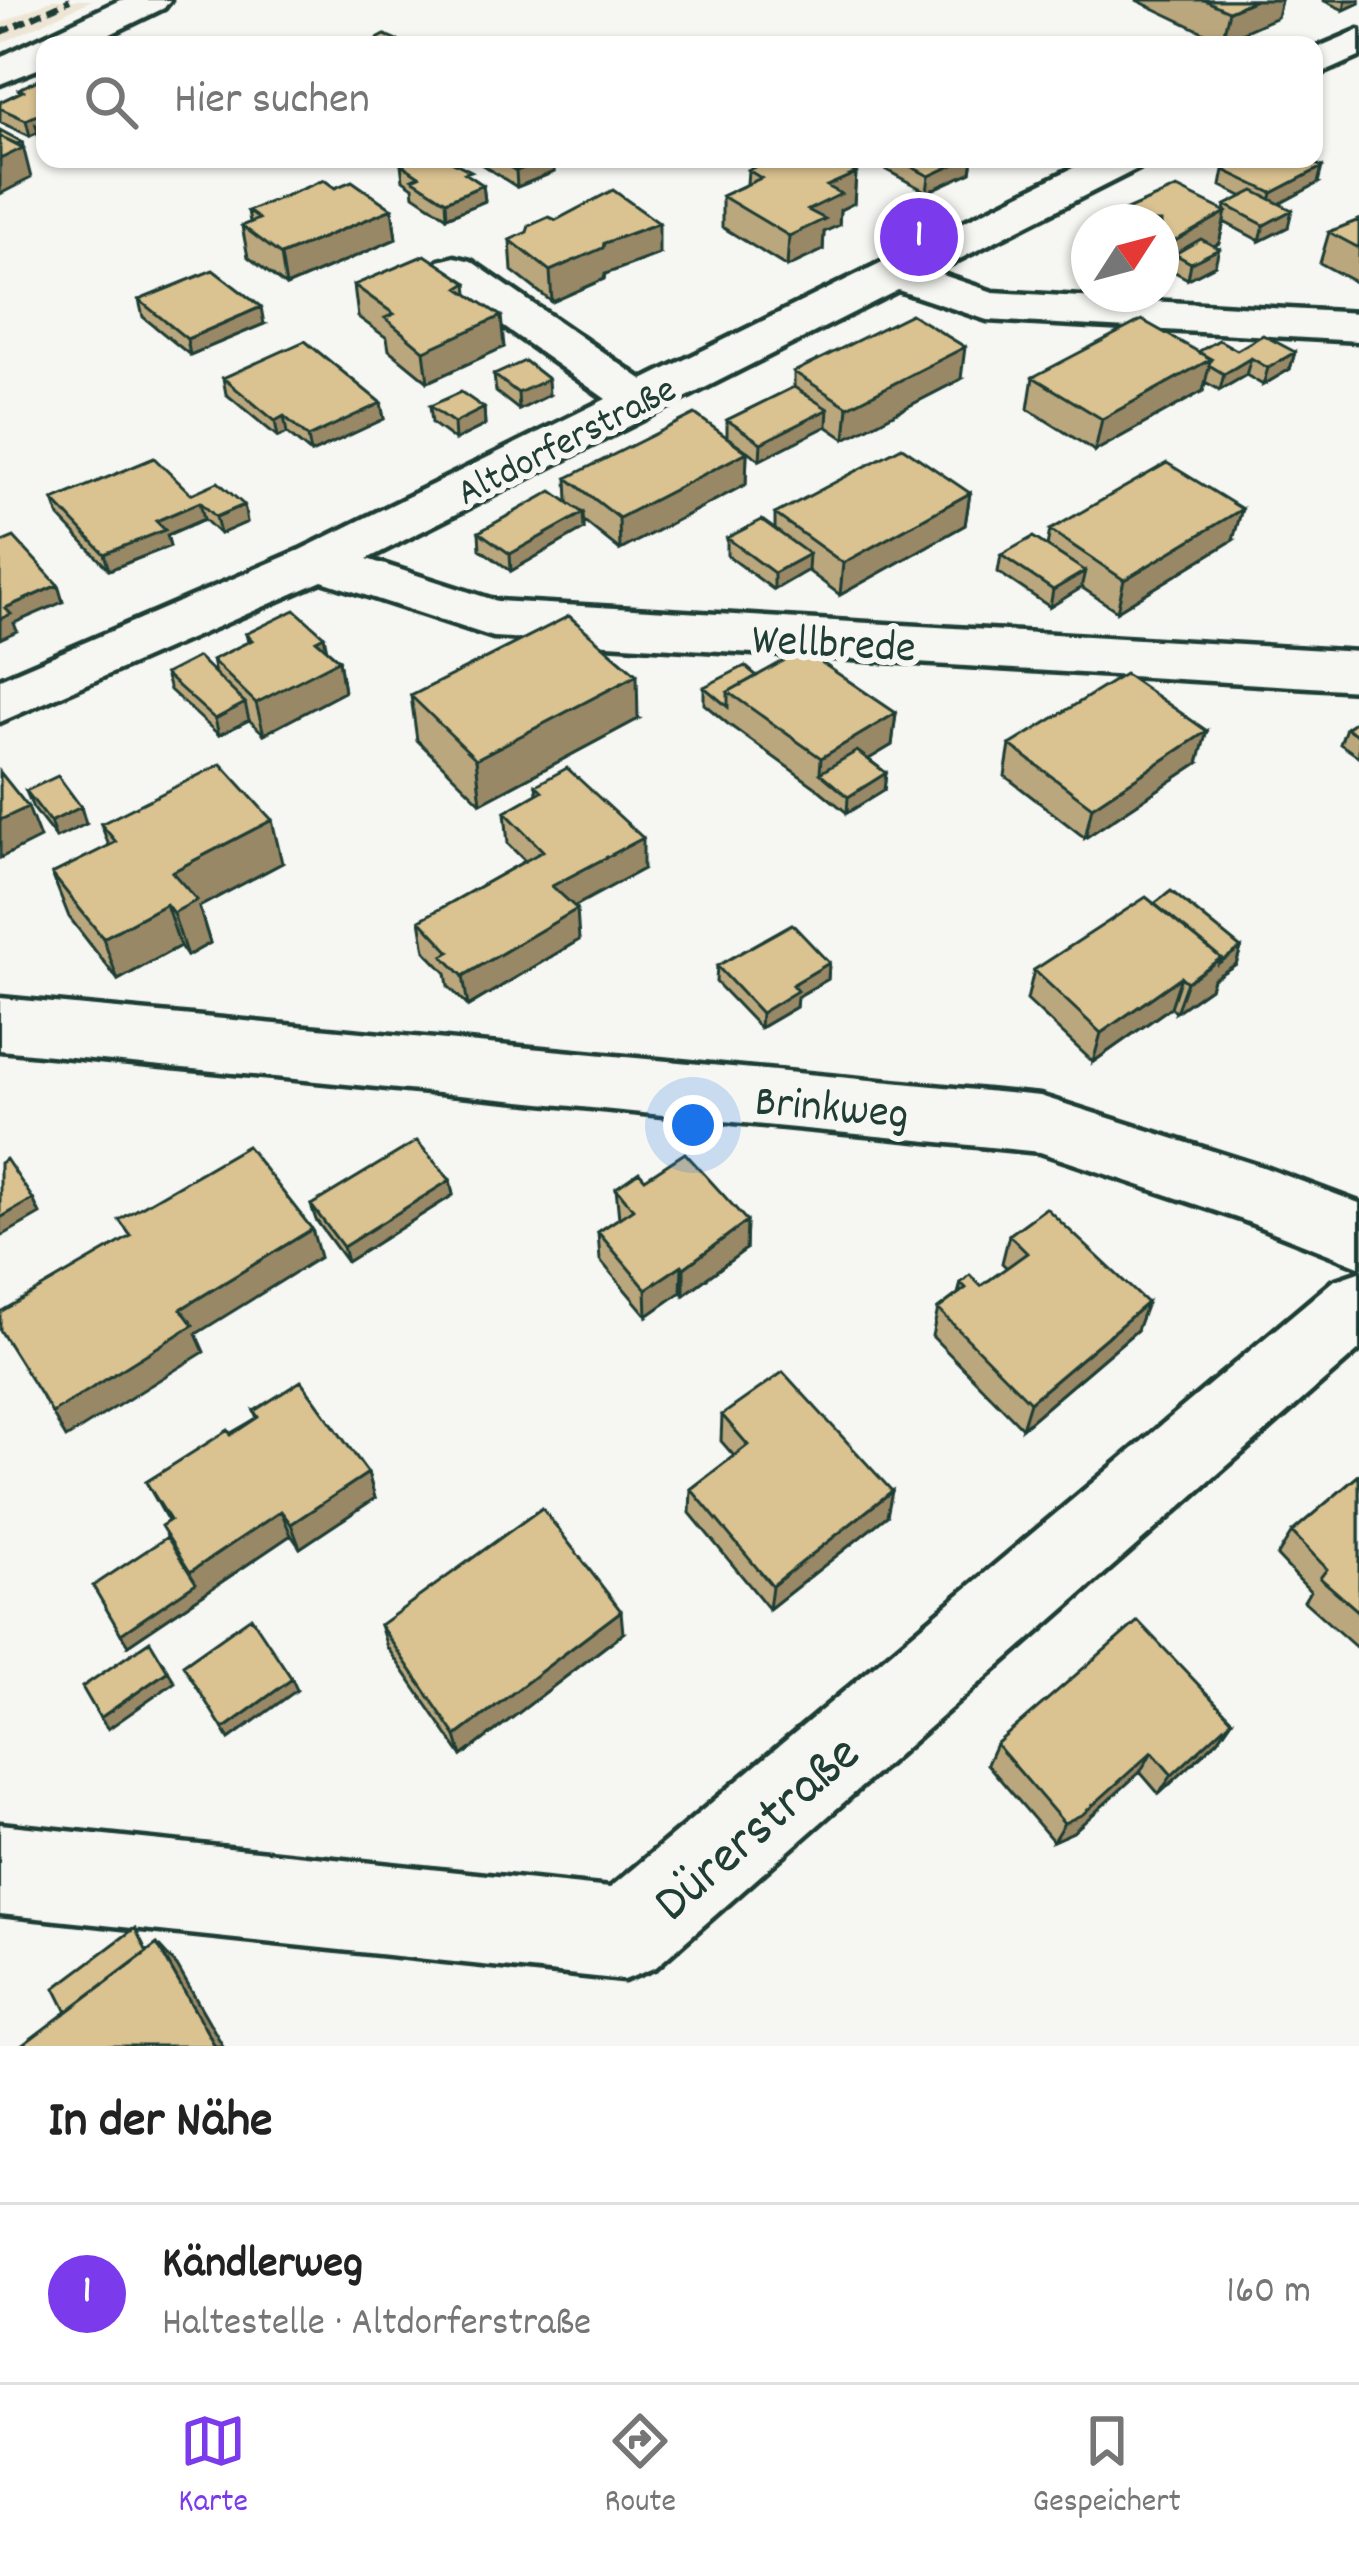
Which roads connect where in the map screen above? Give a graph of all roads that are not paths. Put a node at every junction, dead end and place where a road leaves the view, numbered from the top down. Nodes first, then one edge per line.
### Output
1 (151, 0) edge
2 (76, 36) edge
3 (1359, 43) edge
4 (36, 55) edge
5 (1323, 61) edge
6 (0, 72) edge
7 (1106, 168) edge
8 (455, 271) edge
9 (894, 273) junction
10 (1359, 327) edge
11 (639, 400) junction
12 (319, 562) junction
13 (1359, 671) edge
14 (0, 702) edge
15 (0, 1024) edge
16 (1359, 1235) edge
17 (1359, 1304) edge
18 (0, 1869) edge

1 - 2 street
3 - 5 street
4 - 6 street
7 - 9 street, Altdorferstraße
8 - 11 street
9 - 10 street
9 - 11 street, Altdorferstraße
11 - 12 street, Altdorferstraße
12 - 13 street, Wellbrede
12 - 14 street, Altdorferstraße
15 - 16 street, Brinkweg
17 - 18 street, Dürerstraße

